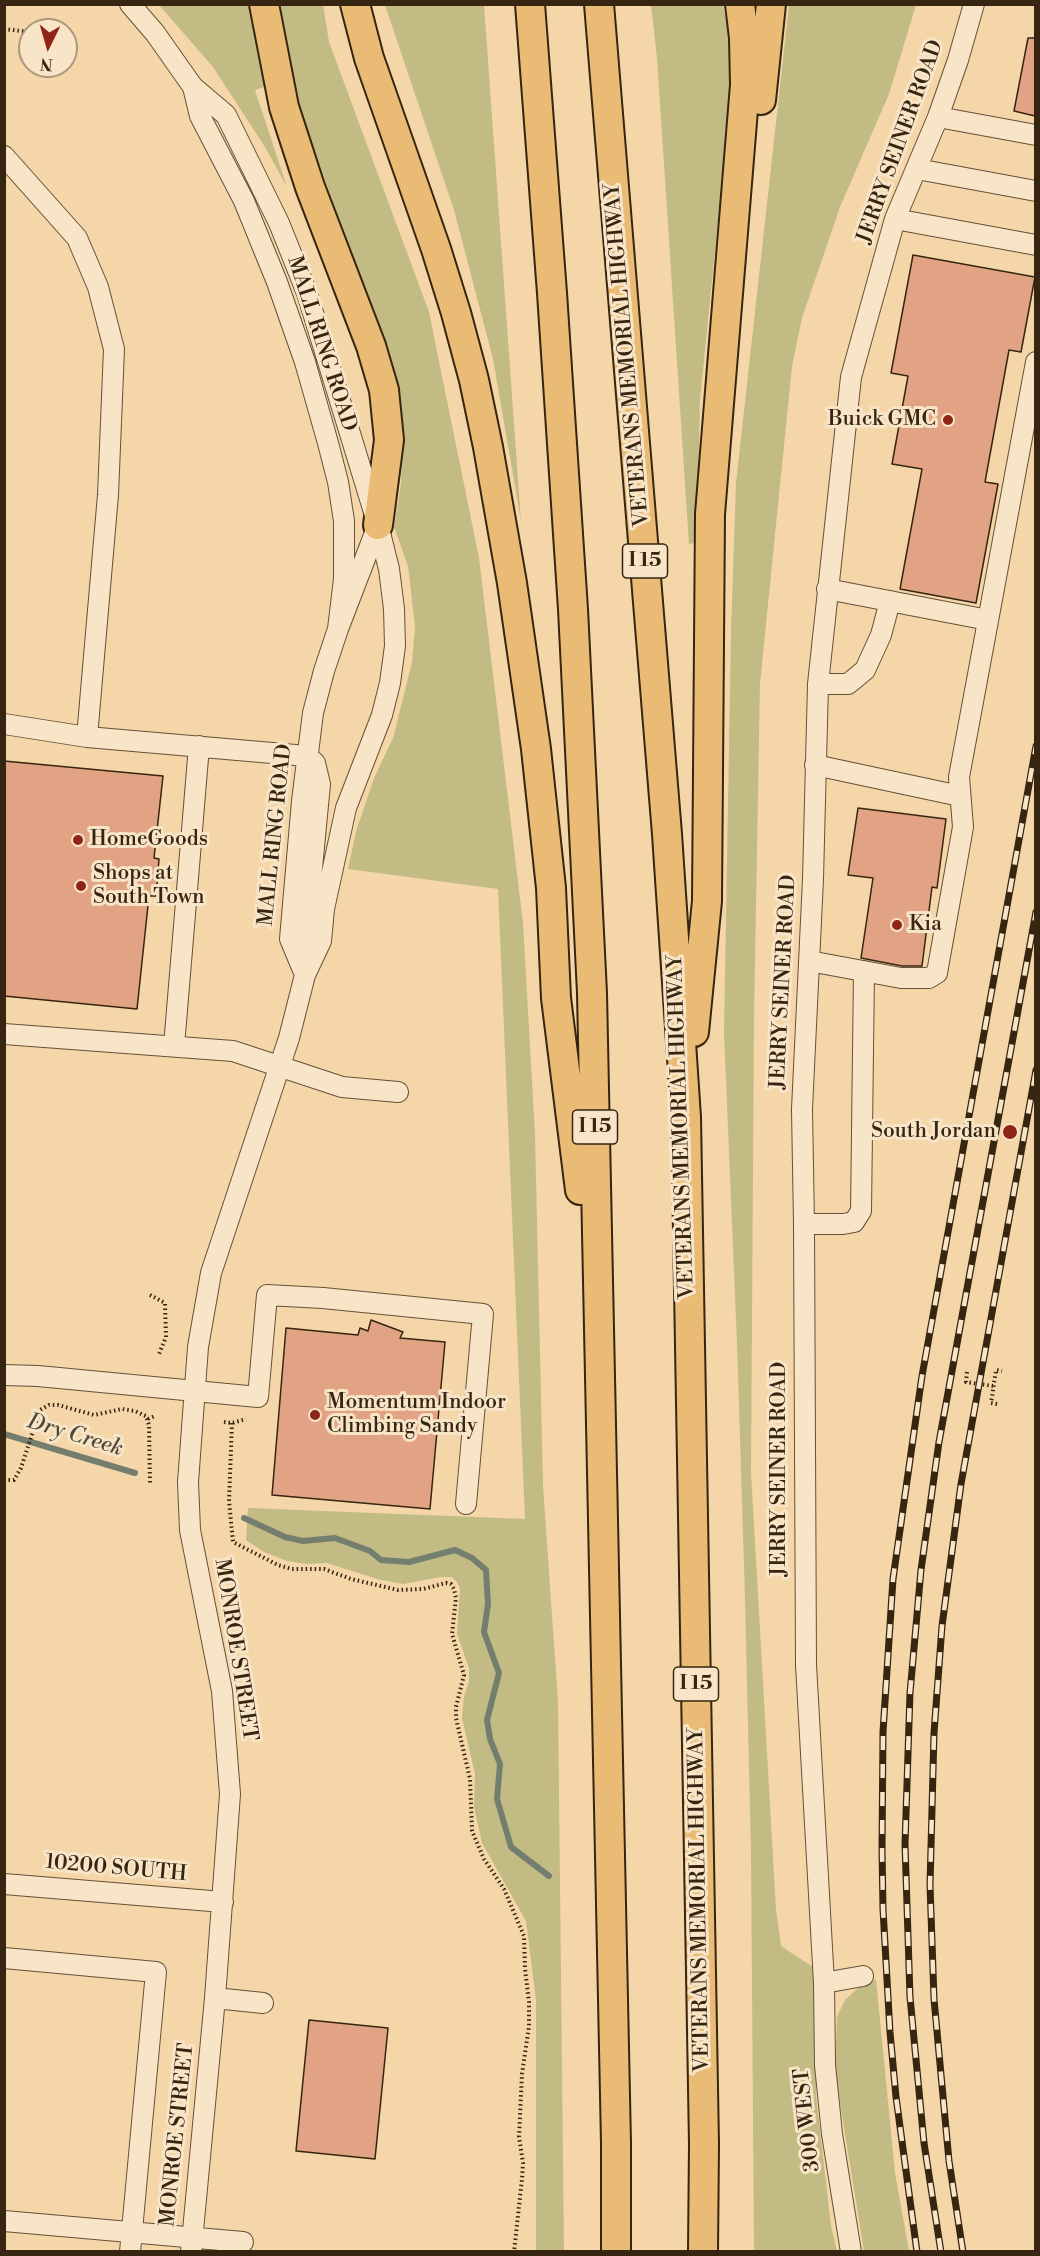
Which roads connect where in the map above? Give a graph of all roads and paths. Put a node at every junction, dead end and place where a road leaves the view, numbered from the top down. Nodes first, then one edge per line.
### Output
1 (130, 4) edge
2 (264, 4) edge
3 (340, 4) edge
4 (356, 4) edge
5 (530, 4) edge
6 (599, 4) edge
7 (740, 4) edge
8 (771, 4) edge
9 (974, 4) edge
10 (369, 58) junction
11 (193, 87) junction
12 (938, 117) junction
13 (1035, 135) edge
14 (4, 156) edge
15 (917, 169) junction
16 (1035, 191) edge
17 (895, 219) junction
18 (1035, 245) edge
19 (730, 285) junction
20 (1035, 362) edge
21 (378, 525) junction
22 (827, 590) junction
23 (890, 601) junction
24 (988, 620) junction
25 (338, 629) junction
26 (818, 684) junction
27 (4, 724) edge
28 (87, 737) junction
29 (199, 746) junction
30 (307, 756) junction
31 (815, 765) junction
32 (960, 796) junction
33 (809, 961) junction
34 (864, 971) junction
35 (305, 975) junction
36 (4, 1034) edge
37 (174, 1046) junction
38 (280, 1068) junction
39 (398, 1092) dead end
40 (686, 1118) junction
41 (804, 1224) junction
42 (150, 1295) dead end
43 (600, 1344) junction
44 (159, 1354) dead end
45 (1002, 1371) dead end
46 (967, 1372) dead end
47 (4, 1375) edge
48 (993, 1386) junction
49 (195, 1390) junction
50 (997, 1404) dead end
51 (155, 1416) dead end
52 (148, 1419) junction
53 (246, 1419) dead end
54 (224, 1422) dead end
55 (232, 1423) junction
56 (4, 1480) edge
57 (150, 1484) dead end
58 (466, 1504) dead end
59 (4, 1884) edge
60 (224, 1902) junction
61 (4, 1958) edge
62 (863, 1976) dead end
63 (824, 1983) junction
64 (215, 1998) junction
65 (263, 2003) dead end
66 (4, 2221) edge
67 (131, 2242) edge
68 (243, 2242) dead end
69 (191, 2244) edge
70 (514, 2252) edge
71 (616, 2252) edge
72 (703, 2252) edge
73 (851, 2252) edge

1 - 11 street, MALL RING ROAD
2 - 21 highway
3 - 10 highway
4 - 10 highway
5 - 43 highway, I 15
6 - 40 highway, VETERANS MEMORIAL HIGHWAY / I 15
7 - 19 highway
8 - 19 highway
9 - 12 street, JERRY SEINER ROAD
10 - 43 highway
11 - 21 street, MALL RING ROAD
11 - 25 street, MALL RING ROAD
12 - 13 street
12 - 15 street, JERRY SEINER ROAD
14 - 28 street
15 - 16 street
15 - 17 street, JERRY SEINER ROAD
17 - 18 street
17 - 22 street, JERRY SEINER ROAD
19 - 40 highway
20 - 24 street
21 - 25 street, MALL RING ROAD
21 - 35 street, MALL RING ROAD
22 - 23 street
22 - 26 street, JERRY SEINER ROAD
23 - 24 street
23 - 26 street
24 - 32 street
25 - 30 street, MALL RING ROAD
26 - 31 street, JERRY SEINER ROAD
27 - 28 street
28 - 29 street
29 - 30 street
29 - 37 street
30 - 35 street, MALL RING ROAD
31 - 32 street
31 - 33 street, JERRY SEINER ROAD
32 - 34 street
33 - 34 street
33 - 41 street, JERRY SEINER ROAD
34 - 41 street
35 - 38 street, MALL RING ROAD
36 - 37 street
37 - 38 street
38 - 39 street
38 - 49 street, MONROE STREET
40 - 72 highway, VETERANS MEMORIAL HIGHWAY / I 15
41 - 63 street, JERRY SEINER ROAD
42 - 44 path
43 - 71 highway, I 15
45 - 48 path
46 - 48 path
47 - 49 street
48 - 50 path
49 - 58 street
49 - 60 street, MONROE STREET
51 - 52 path
52 - 56 path
52 - 57 path
53 - 55 path
54 - 55 path
55 - 70 path
59 - 60 street, 10200 SOUTH
60 - 64 street, MONROE STREET
61 - 67 street
62 - 63 street
63 - 73 street, 300 WEST
64 - 65 street
64 - 69 street, MONROE STREET
66 - 67 street
67 - 69 street
68 - 69 street

